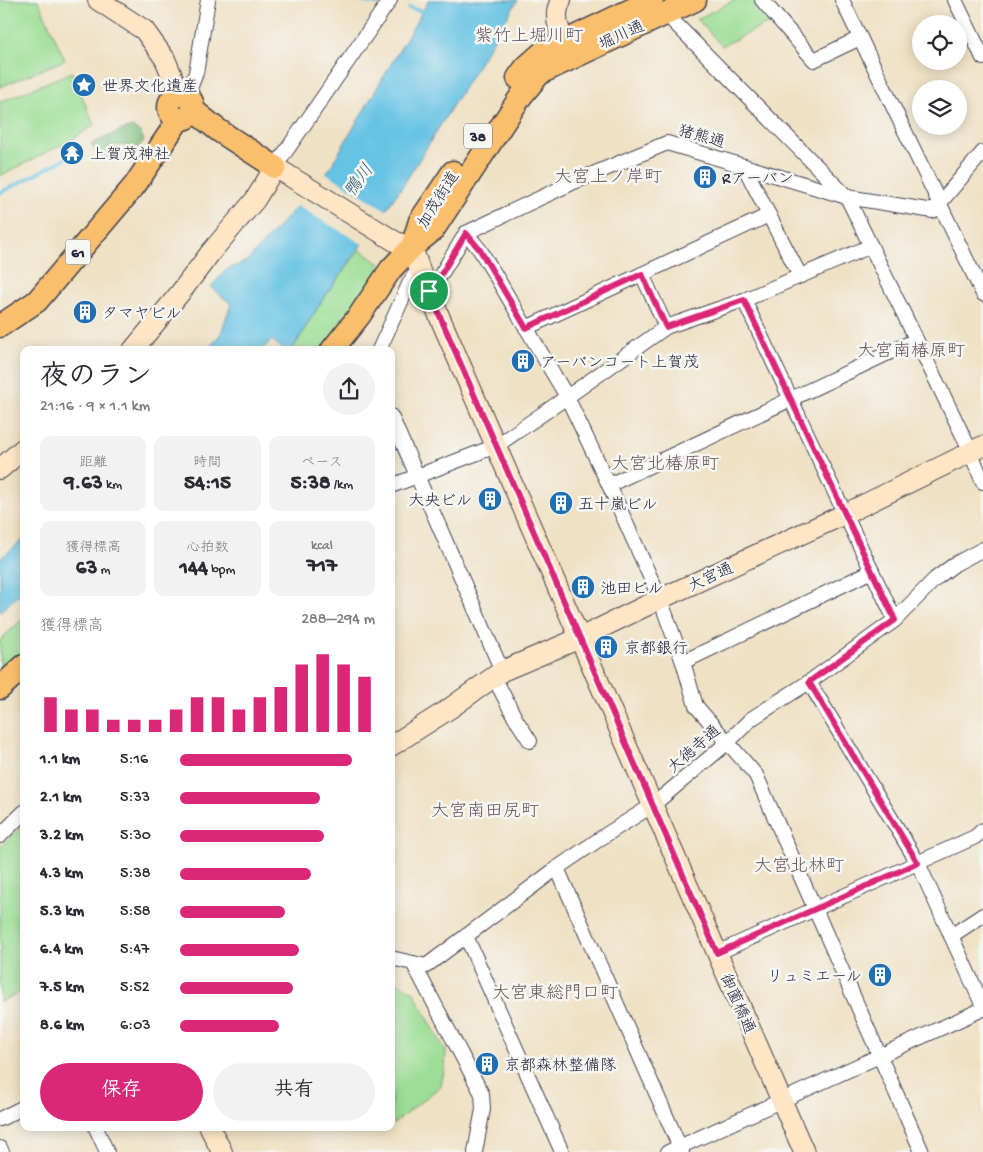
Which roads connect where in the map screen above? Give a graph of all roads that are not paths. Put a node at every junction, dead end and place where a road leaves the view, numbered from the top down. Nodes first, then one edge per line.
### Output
1 (98, 0) edge
2 (208, 0) edge
3 (390, 0) edge
4 (561, 0) edge
5 (567, 0) edge
6 (695, 0) edge
7 (762, 0) edge
8 (842, 0) edge
9 (955, 0) edge
10 (659, 7) edge
11 (860, 38) junction
12 (570, 45) junction
13 (983, 58) edge
14 (183, 108) junction
15 (983, 152) edge
16 (744, 166) junction
17 (279, 170) junction
18 (847, 196) junction
19 (939, 203) junction
20 (769, 215) junction
21 (466, 233) junction
22 (871, 246) junction
23 (409, 252) junction
24 (642, 274) junction
25 (800, 276) junction
26 (429, 291) junction
27 (983, 294) edge
28 (744, 300) junction
29 (0, 326) edge
30 (666, 327) junction
31 (526, 328) junction
32 (916, 340) junction
33 (136, 346) edge
34 (335, 346) edge
35 (381, 346) edge
36 (567, 397) junction
37 (791, 400) junction
38 (395, 425) edge
39 (496, 446) junction
40 (977, 449) edge
41 (20, 452) edge
42 (0, 469) edge
43 (418, 476) junction
44 (983, 482) edge
45 (395, 485) edge
46 (609, 485) junction
47 (845, 514) junction
48 (983, 549) edge
49 (872, 572) junction
50 (660, 599) junction
51 (895, 620) junction
52 (580, 638) junction
53 (683, 662) junction
54 (20, 670) edge
55 (498, 674) junction
56 (809, 682) junction
57 (0, 688) edge
58 (530, 741) dead end
59 (395, 743) edge
60 (727, 743) junction
61 (653, 805) junction
62 (20, 816) edge
63 (983, 830) edge
64 (0, 836) edge
65 (918, 863) junction
66 (558, 868) junction
67 (816, 909) junction
68 (983, 916) edge
69 (466, 936) junction
70 (952, 936) junction
71 (717, 953) junction
72 (395, 959) edge
73 (413, 963) junction
74 (983, 1008) edge
75 (880, 1056) junction
76 (782, 1101) junction
77 (20, 1109) edge
78 (0, 1119) edge
79 (97, 1131) edge
80 (212, 1131) edge
81 (0, 1148) edge
82 (677, 1150) edge
83 (2, 1152) edge
84 (107, 1152) edge
85 (222, 1152) edge
86 (475, 1152) edge
87 (562, 1152) edge
88 (804, 1152) edge
89 (922, 1152) edge

1 - 14 street
2 - 14 street
3 - 17 street
4 - 12 street
5 - 12 street
6 - 10 main road, 堀川通 / 38
7 - 11 street
8 - 11 street
9 - 13 street
10 - 12 main road, 堀川通 / 38
10 - 18 street
11 - 19 street
12 - 23 main road, 加茂街道 / 38
14 - 17 main road
14 - 29 main road, 61
15 - 19 street
16 - 18 street, 猪熊通
16 - 20 street
16 - 21 street, 猪熊通
17 - 23 street
17 - 33 street
18 - 19 street, 猪熊通
18 - 22 street
19 - 27 street
20 - 24 street
20 - 25 street
21 - 26 street
21 - 31 street
22 - 25 street
22 - 32 street
23 - 26 street, 御薗橋通
23 - 34 main road, 加茂街道 / 38
23 - 35 street
24 - 30 street
24 - 31 street
25 - 28 street
26 - 39 street, 御薗橋通
28 - 30 street
28 - 37 street
30 - 36 street
31 - 36 street
32 - 37 street
32 - 40 street
36 - 39 street
36 - 46 street
37 - 46 street
37 - 47 street
38 - 43 street
39 - 43 street
39 - 52 street, 御薗橋通
40 - 44 street
40 - 47 street, 大宮通
41 - 42 street
43 - 45 street
43 - 55 street
46 - 50 street
47 - 49 street
47 - 50 street, 大宮通
48 - 51 street, 大徳寺通
49 - 51 street
49 - 53 street
50 - 52 street, 大宮通
50 - 53 street
51 - 56 street, 大徳寺通
52 - 55 street, 大宮通
52 - 61 street, 御薗橋通
53 - 60 street
54 - 57 main road
55 - 58 street
55 - 59 street, 大宮通
56 - 60 street, 大徳寺通
56 - 65 street
60 - 61 street, 大徳寺通
60 - 67 street
61 - 66 street, 大徳寺通
61 - 71 street, 御薗橋通
62 - 64 street
63 - 65 street
65 - 67 street
65 - 70 street
66 - 69 street, 大徳寺通
66 - 82 street
67 - 71 street
67 - 75 street
68 - 70 street
69 - 73 street, 大徳寺通
69 - 87 street
70 - 74 street
71 - 76 street, 御薗橋通
72 - 73 street, 大徳寺通
73 - 86 street
74 - 75 street
75 - 76 street
75 - 89 street
76 - 82 street
76 - 88 street, 御薗橋通
77 - 78 street
79 - 84 street
80 - 85 street
81 - 83 street

